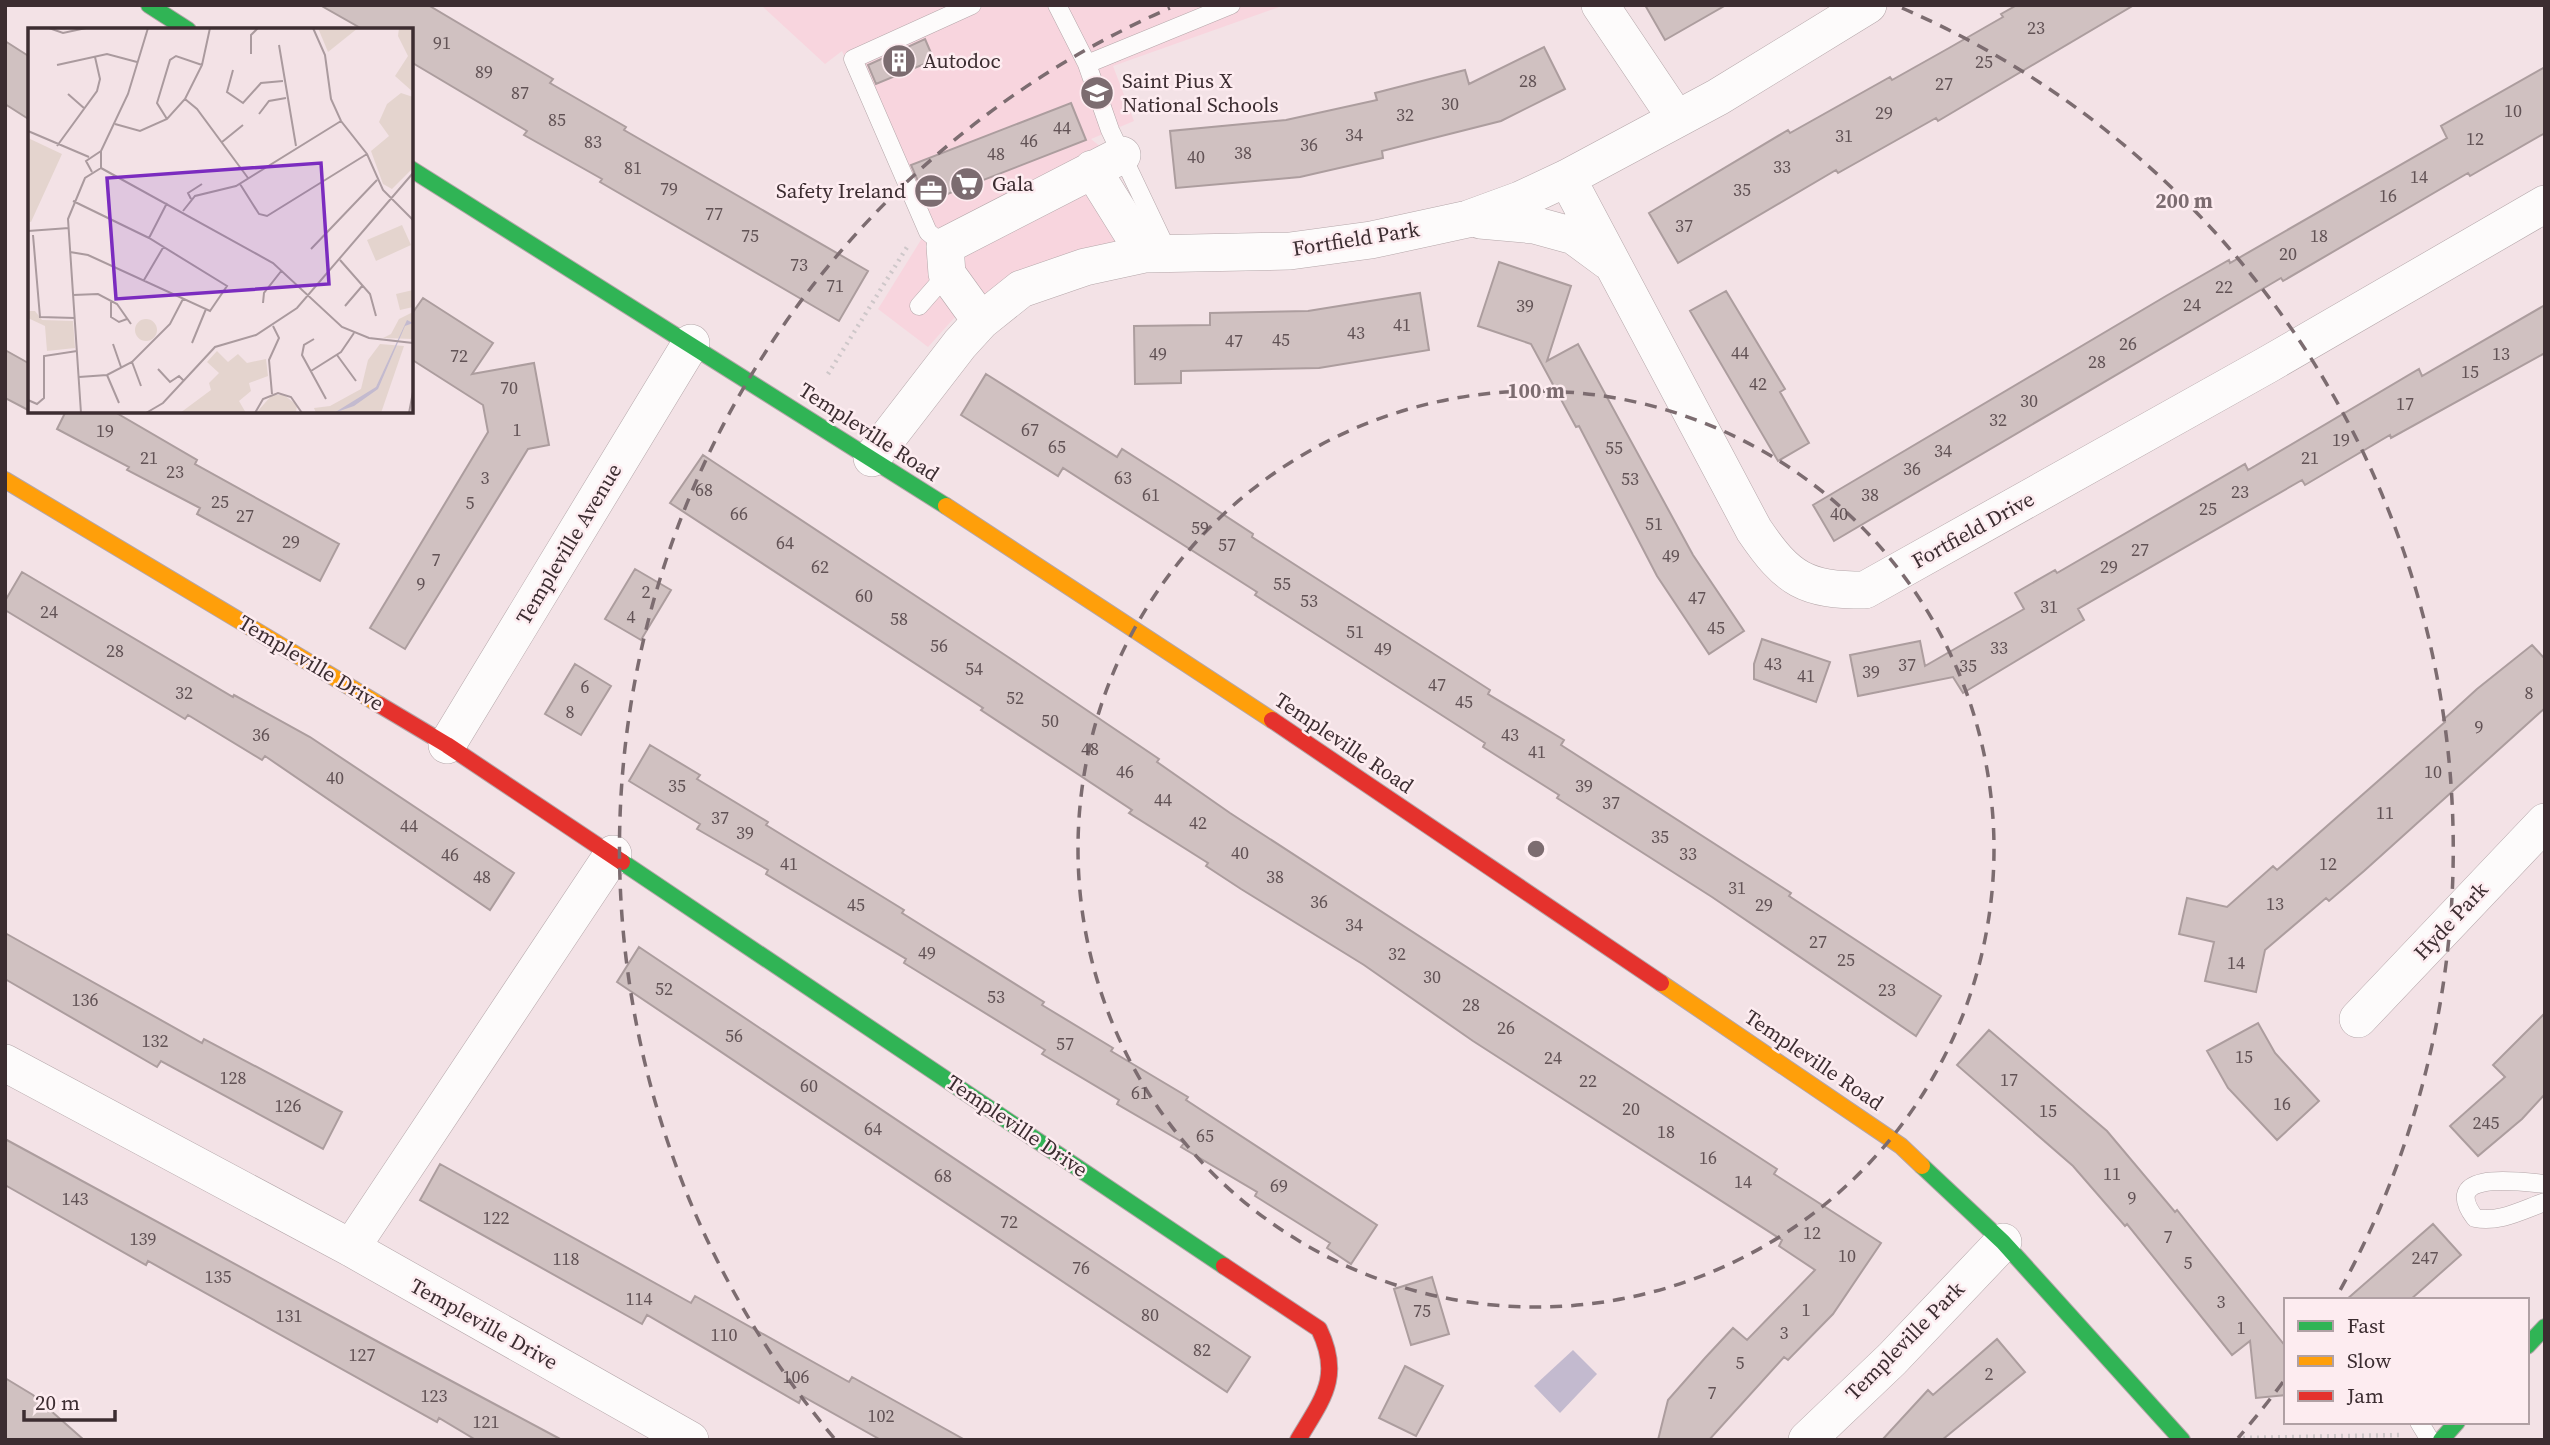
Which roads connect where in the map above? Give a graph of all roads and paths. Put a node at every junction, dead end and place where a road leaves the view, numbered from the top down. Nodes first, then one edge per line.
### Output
1 (149, 5) edge
2 (971, 5) edge
3 (1057, 5) edge
4 (1231, 5) edge
5 (1600, 5) edge
6 (1868, 5) edge
7 (185, 28) edge
8 (1087, 64) junction
9 (1676, 118) junction
10 (1107, 162) junction
11 (413, 170) edge
12 (1567, 178) junction
13 (2545, 204) edge
14 (1468, 219) junction
15 (938, 247) junction
16 (1157, 253) junction
17 (1612, 263) junction
18 (919, 306) dead end
19 (981, 321) junction
20 (691, 343) junction
21 (828, 374) dead end
22 (872, 458) junction
23 (5, 480) edge
24 (447, 745) junction
25 (2545, 822) edge
26 (613, 854) junction
27 (2358, 1020) dead end
28 (5, 1063) edge
29 (2545, 1184) edge
30 (2545, 1202) edge
31 (2003, 1242) junction
32 (351, 1248) junction
33 (2545, 1327) edge
34 (2529, 1344) edge
35 (2419, 1424) edge
36 (2455, 1424) edge
37 (2402, 1435) dead end
38 (2243, 1438) edge
39 (691, 1440) edge
40 (1298, 1440) edge
41 (1807, 1440) edge
42 (2182, 1440) edge
43 (2430, 1440) edge
44 (2441, 1440) edge

1 - 7 main road
2 - 15 lane
3 - 8 lane
4 - 8 lane
5 - 9 street
6 - 9 street, Fortfield Park
8 - 10 lane
9 - 12 street, Fortfield Park
10 - 15 street
10 - 16 street
11 - 20 main road, Templeville Road
12 - 14 street, Fortfield Park
12 - 17 street, Fortfield Drive
13 - 17 street, Fortfield Drive
14 - 16 street, Fortfield Park
14 - 17 street
15 - 18 lane
15 - 19 street
15 - 21 path
16 - 19 street, Fortfield Park
19 - 22 street, Fortfield Park
20 - 22 main road, Templeville Road
20 - 24 street, Templeville Avenue
22 - 31 main road, Templeville Road
23 - 24 main road, Templeville Drive
24 - 26 main road, Templeville Drive
25 - 27 street, Hyde Park
26 - 32 street
26 - 40 main road, Templeville Drive
28 - 32 street, Templeville Drive
29 - 30 lane
31 - 41 street, Templeville Park
31 - 42 main road, Templeville Road
32 - 39 street, Templeville Drive
33 - 34 main road
35 - 43 lane
36 - 44 main road
37 - 38 path

